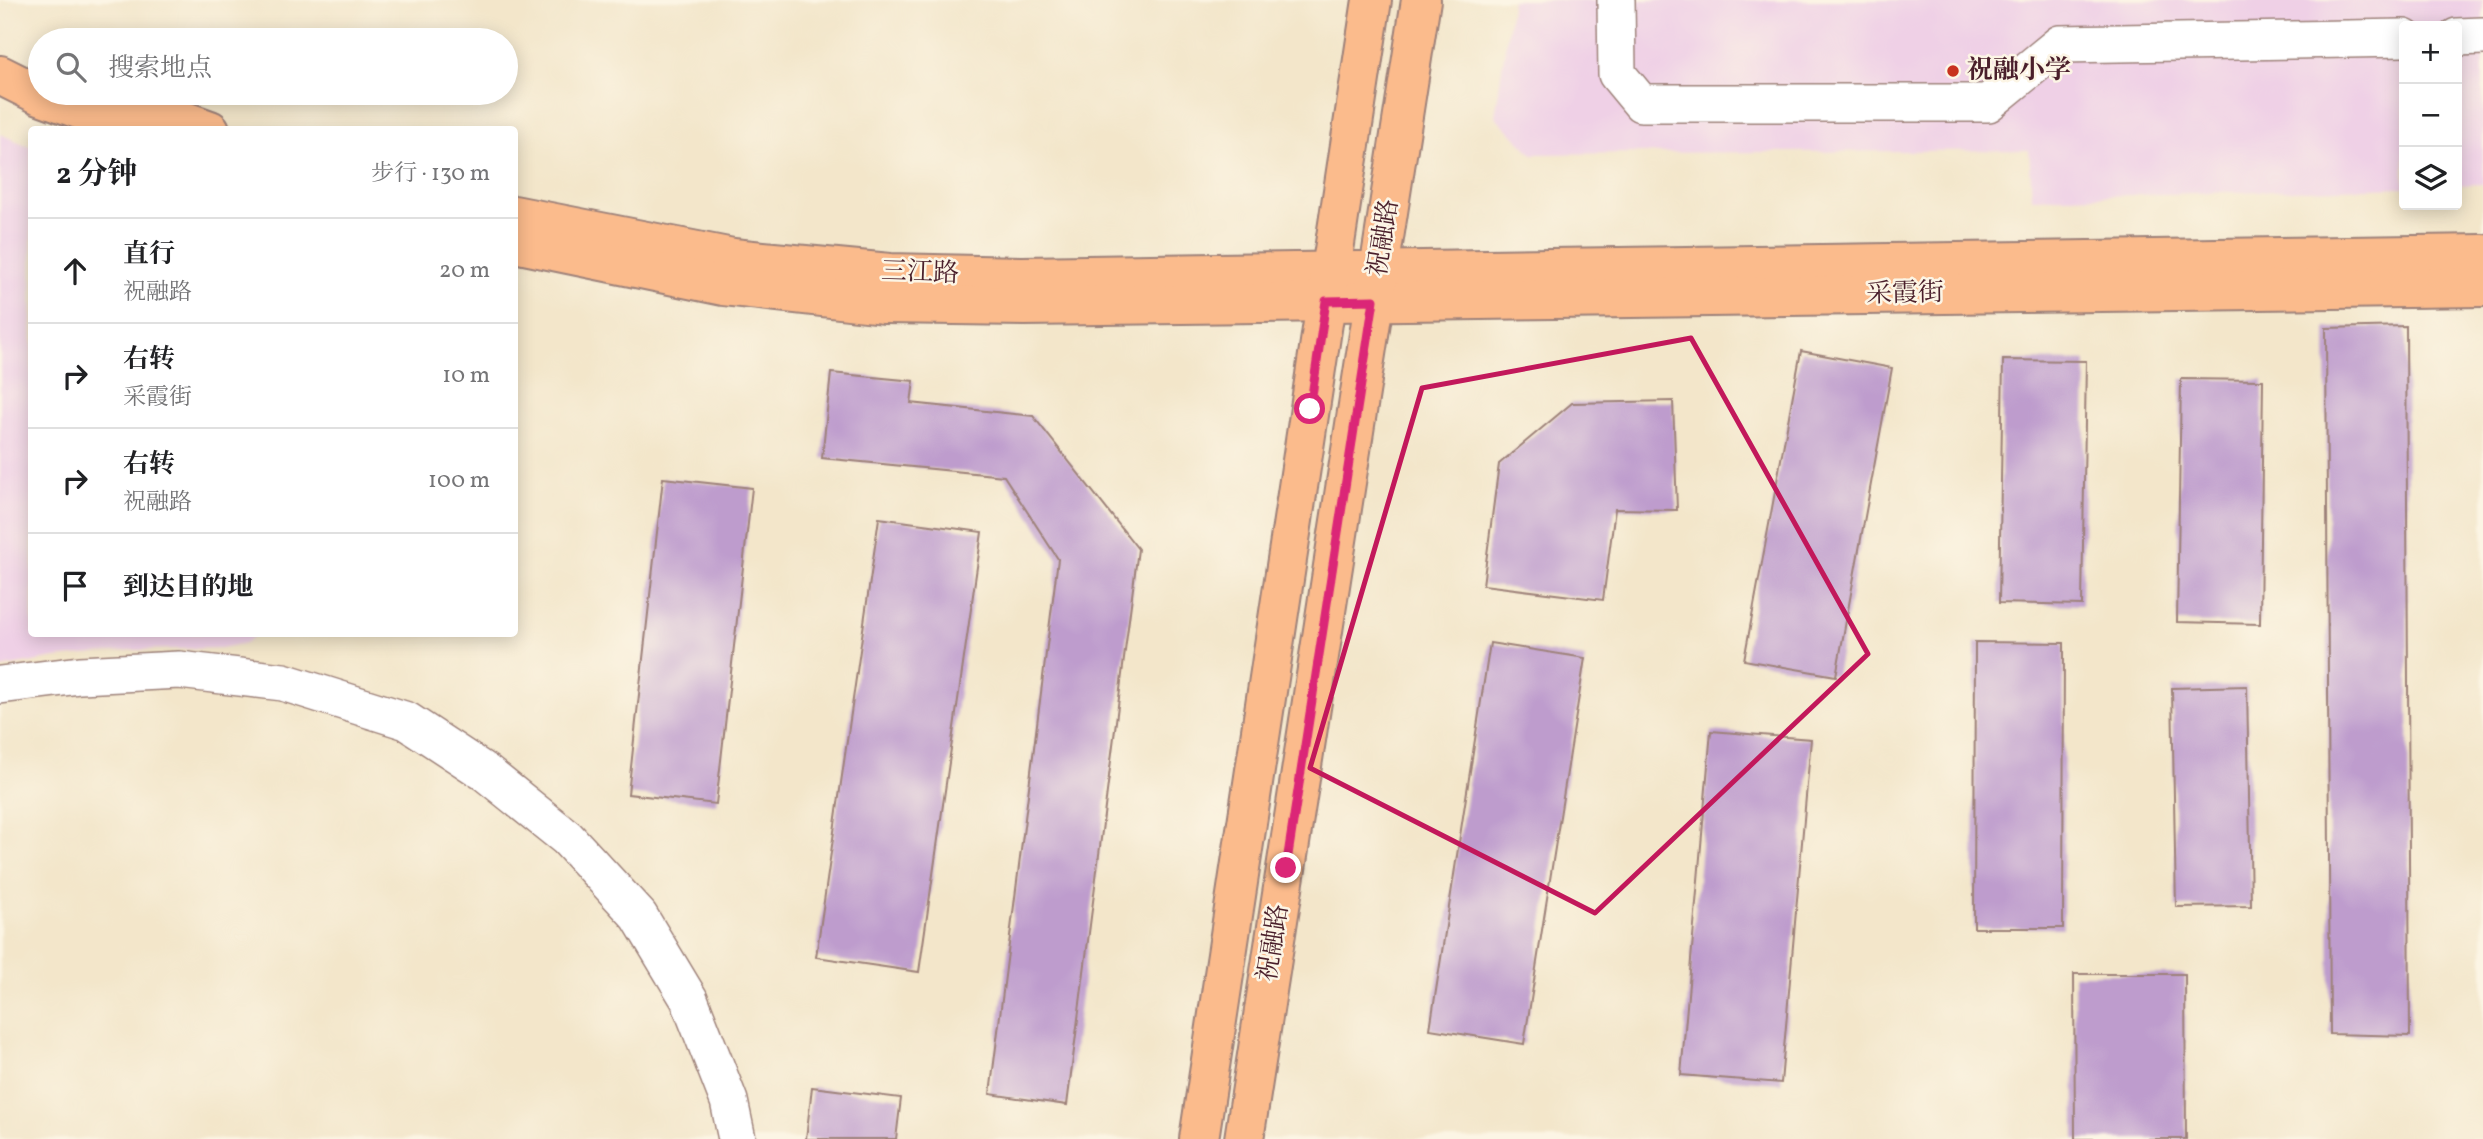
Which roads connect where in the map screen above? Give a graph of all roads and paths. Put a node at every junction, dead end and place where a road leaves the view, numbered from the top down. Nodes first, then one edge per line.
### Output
1 (1372, 0) edge
2 (1421, 0) edge
3 (1616, 0) edge
4 (2483, 36) edge
5 (2462, 37) edge
6 (2399, 38) edge
7 (0, 46) edge
8 (28, 61) edge
9 (0, 75) edge
10 (28, 89) edge
11 (67, 105) edge
12 (141, 105) edge
13 (124, 126) edge
14 (200, 126) edge
15 (518, 216) edge
16 (518, 244) edge
17 (2483, 254) edge
18 (1377, 285) junction
19 (1328, 286) junction
20 (2483, 287) edge
21 (0, 685) edge
22 (737, 1139) edge
23 (1199, 1139) edge
24 (1244, 1139) edge

1 - 19 main road, 祝融路
2 - 18 main road, 祝融路
3 - 6 street
4 - 5 street
7 - 8 main road
9 - 10 main road
11 - 13 main road
12 - 14 main road
15 - 19 main road, 三江路
16 - 19 main road, 三江路
17 - 18 main road, 采霞街
18 - 19 main road, 采霞街
18 - 20 main road, 采霞街
18 - 24 main road, 祝融路
19 - 23 main road, 祝融路
21 - 22 street

